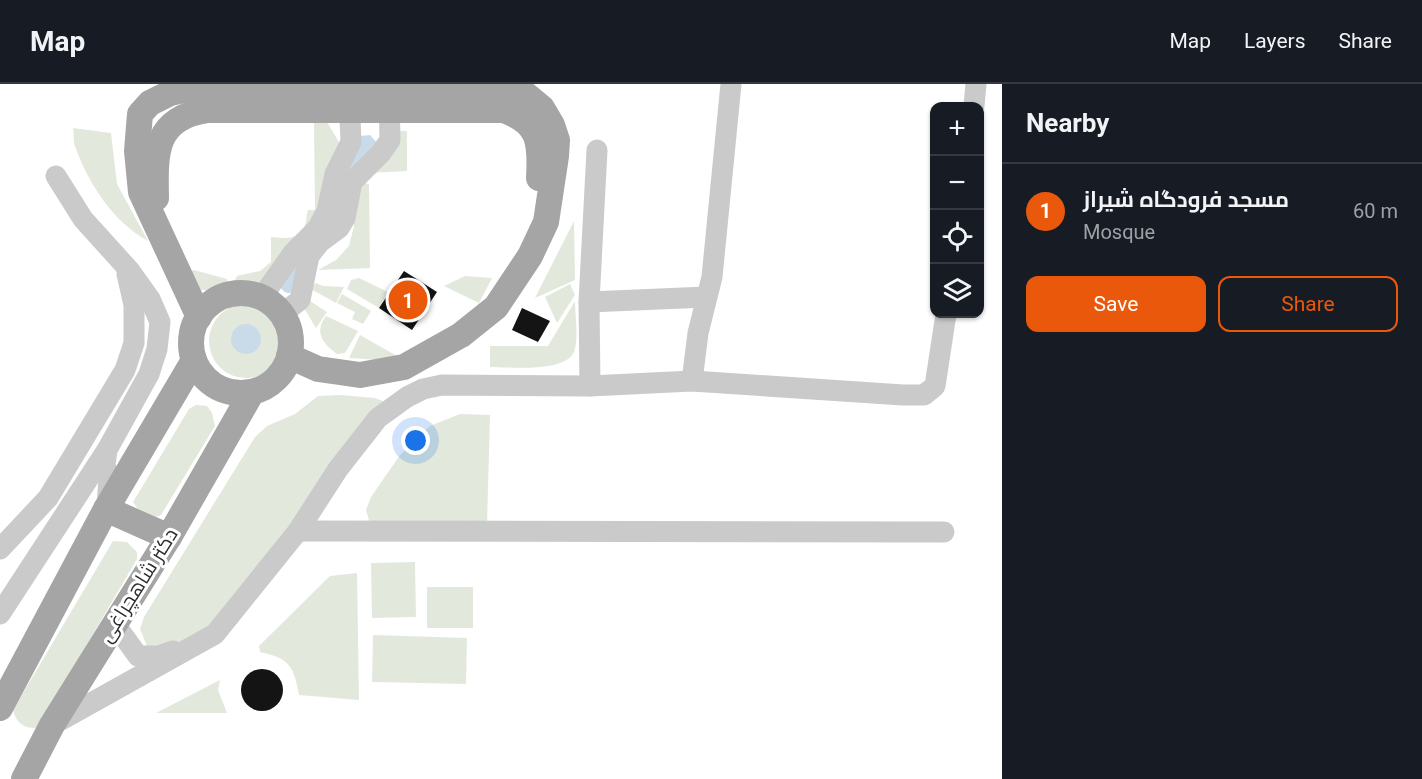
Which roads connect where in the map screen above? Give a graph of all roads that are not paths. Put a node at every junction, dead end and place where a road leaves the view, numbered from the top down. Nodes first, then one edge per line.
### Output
1 (731, 84) edge
2 (976, 84) edge
3 (349, 93) edge
4 (389, 94) edge
5 (974, 102) edge
6 (597, 150) dead end
7 (56, 176) dead end
8 (126, 267) junction
9 (262, 297) junction
10 (706, 297) junction
11 (589, 302) junction
12 (282, 314) junction
13 (199, 317) junction
14 (945, 318) edge
15 (289, 357) junction
16 (194, 360) junction
17 (692, 381) junction
18 (590, 386) junction
19 (252, 392) junction
20 (107, 450) junction
21 (106, 509) junction
22 (298, 531) junction
23 (944, 532) dead end
24 (169, 537) junction
25 (0, 549) edge
26 (0, 614) edge
27 (114, 623) junction
28 (215, 634) junction
29 (0, 708) edge
30 (52, 724) junction
31 (24, 779) edge

1 - 10 street
2 - 5 street
3 - 4 main road
3 - 9 street
3 - 13 main road
4 - 12 street
4 - 15 main road
6 - 11 street
7 - 8 street
8 - 20 street
8 - 25 street
9 - 12 main road
9 - 13 main road
10 - 11 street
10 - 17 street
11 - 18 street
12 - 15 main road
13 - 16 main road
14 - 17 street
15 - 19 main road
16 - 19 main road
16 - 21 main road
17 - 18 street
18 - 22 street
19 - 24 main road, دکتر شاهچراغی
20 - 21 street
20 - 26 street
21 - 24 main road
21 - 29 main road
22 - 23 street
22 - 28 street
24 - 27 main road, دکتر شاهچراغی
27 - 28 street
27 - 30 main road, دکتر شاهچراغی
28 - 30 street
30 - 31 main road, دکتر شاهچراغی

